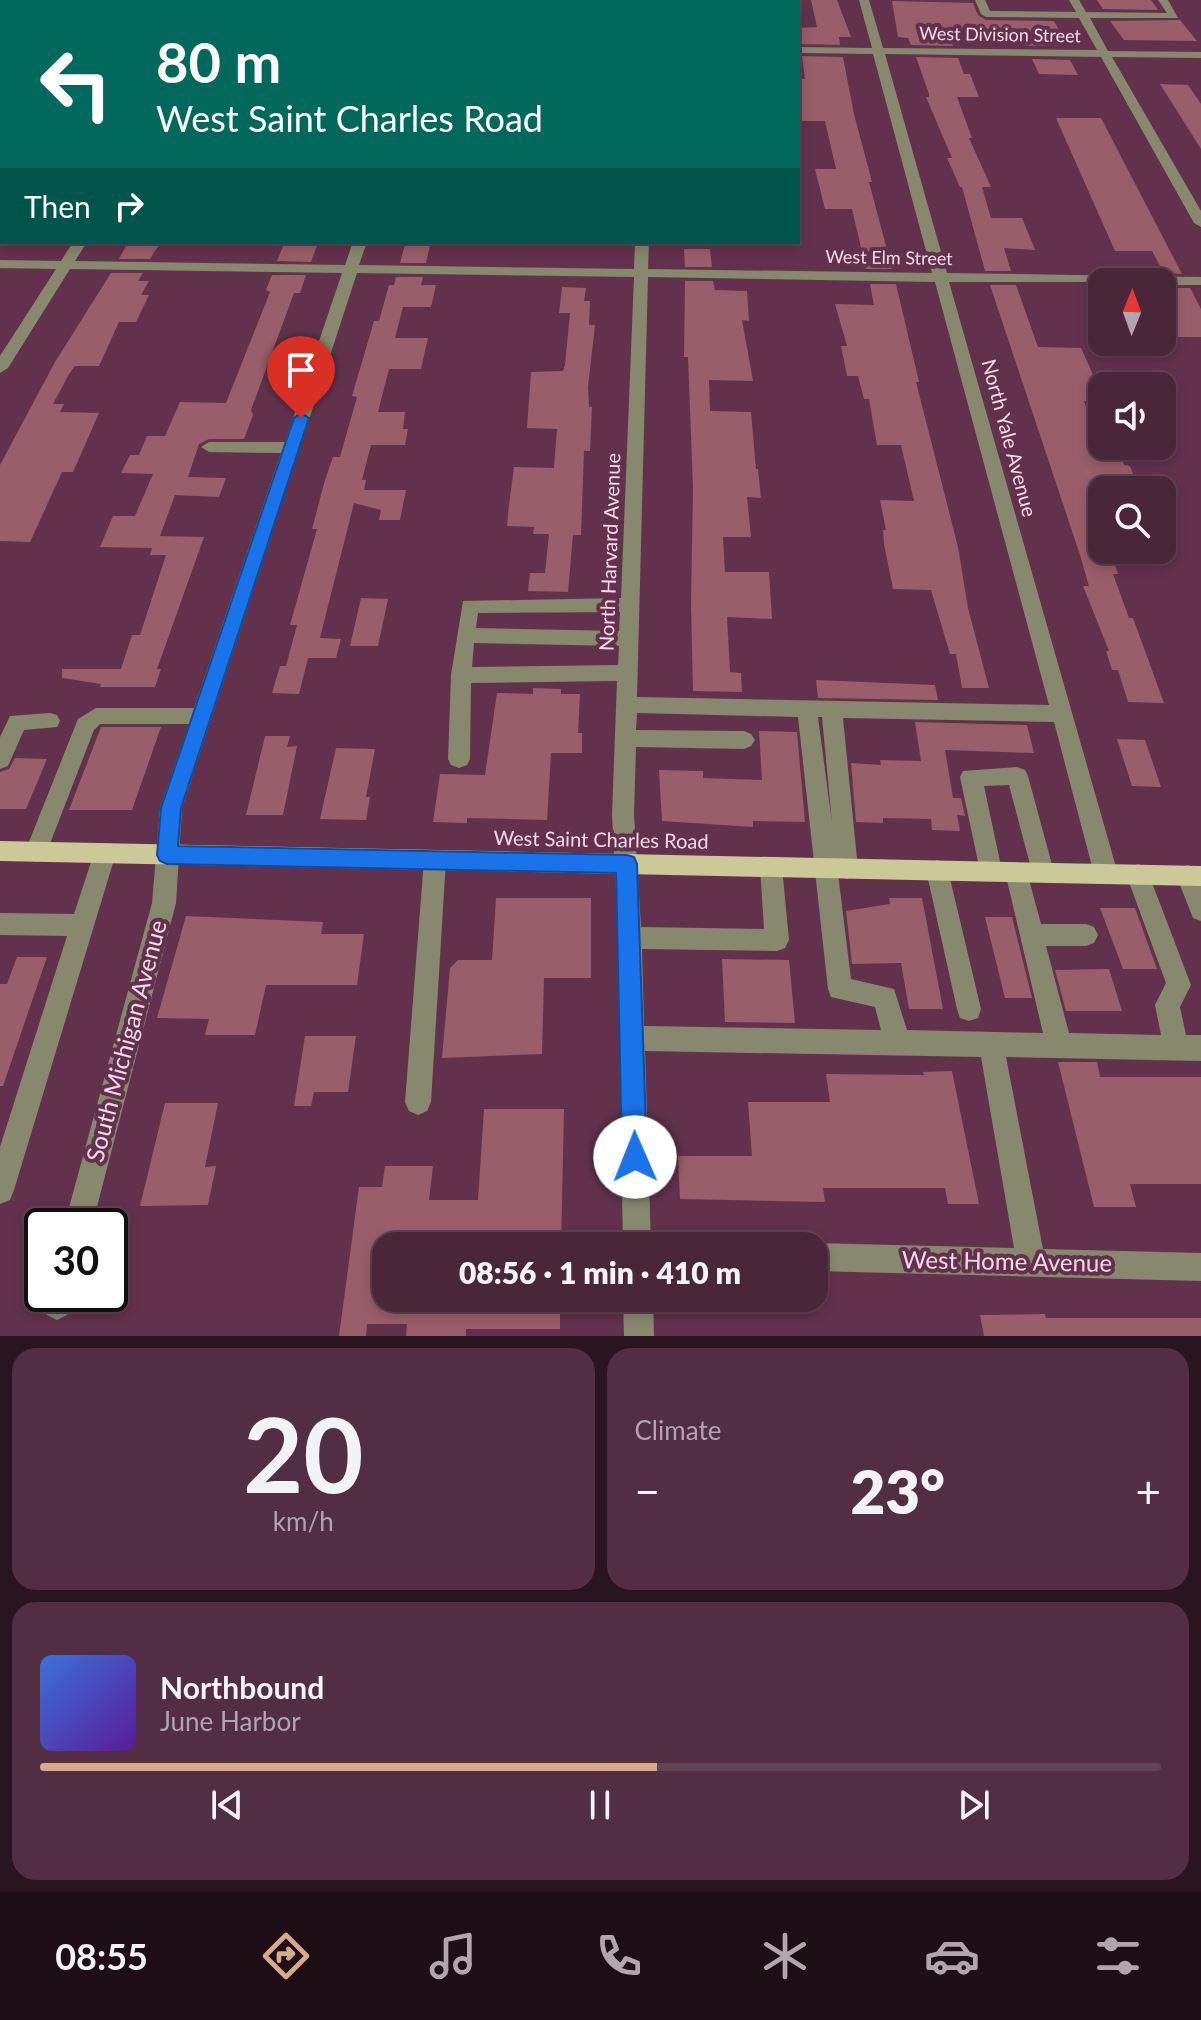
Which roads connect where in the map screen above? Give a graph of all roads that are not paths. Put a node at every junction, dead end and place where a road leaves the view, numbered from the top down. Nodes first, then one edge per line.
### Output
1 (980, 0) edge
2 (1074, 0) edge
3 (1163, 0) edge
4 (867, 8) edge
5 (1083, 15) junction
6 (800, 50) edge
7 (879, 51) junction
8 (1105, 54) junction
9 (1201, 55) edge
10 (1201, 223) edge
11 (79, 244) edge
12 (359, 244) edge
13 (642, 244) edge
14 (0, 264) edge
15 (66, 265) junction
16 (352, 268) junction
17 (641, 272) junction
18 (941, 277) junction
19 (1201, 281) edge
20 (0, 368) edge
21 (209, 447) dead end
22 (291, 448) junction
23 (630, 605) junction
24 (465, 635) junction
25 (629, 639) junction
26 (628, 673) junction
27 (461, 675) junction
28 (627, 705) junction
29 (807, 709) junction
30 (832, 709) junction
31 (1062, 714) junction
32 (202, 716) junction
33 (50, 721) dead end
34 (626, 738) junction
35 (744, 740) dead end
36 (459, 759) dead end
37 (0, 760) edge
38 (0, 851) edge
39 (36, 852) junction
40 (105, 853) junction
41 (167, 855) junction
42 (435, 860) junction
43 (627, 864) junction
44 (771, 867) junction
45 (835, 868) junction
46 (937, 870) junction
47 (1004, 872) junction
48 (1043, 872) junction
49 (1106, 874) junction
50 (1138, 874) junction
51 (1194, 875) edge
52 (1201, 910) edge
53 (0, 924) edge
54 (83, 925) junction
55 (1031, 935) junction
56 (1086, 935) dead end
57 (630, 938) junction
58 (969, 1009) dead end
59 (632, 1038) junction
60 (897, 1042) junction
61 (991, 1044) junction
62 (1059, 1045) junction
63 (1188, 1047) edge
64 (418, 1102) dead end
65 (0, 1190) edge
66 (83, 1208) edge
67 (637, 1232) edge
68 (828, 1257) edge
69 (1031, 1262) junction
70 (1200, 1270) edge
71 (638, 1312) edge
72 (639, 1336) edge

1 - 5 street
2 - 5 street
3 - 5 street
4 - 7 street, North Yale Avenue
5 - 8 street
6 - 7 street, West Division Street
7 - 8 street, West Division Street
7 - 18 street, North Yale Avenue
8 - 9 street, West Division Street
8 - 10 street
11 - 15 street
12 - 16 street, South Michigan Avenue
13 - 17 street, North Harvard Avenue
14 - 15 street, West Elm Street
15 - 16 street, West Elm Street
15 - 20 street
16 - 17 street, West Elm Street
16 - 22 street, South Michigan Avenue
17 - 18 street, West Elm Street
17 - 23 street, North Harvard Avenue
18 - 19 street, West Elm Street
18 - 31 street, North Yale Avenue
21 - 22 street
22 - 32 street, South Michigan Avenue
23 - 24 street
23 - 25 street, North Harvard Avenue
24 - 25 street
24 - 27 street
25 - 26 street, North Harvard Avenue
26 - 27 street
26 - 28 street, North Harvard Avenue
27 - 36 street
28 - 29 street
28 - 34 street, North Harvard Avenue
29 - 30 street
29 - 45 street
30 - 31 street
30 - 45 street
31 - 49 street, North Yale Avenue
32 - 39 street
32 - 41 street, South Michigan Avenue
33 - 37 street
34 - 35 street
34 - 43 street, North Harvard Avenue
38 - 39 main road, West Saint Charles Road
39 - 40 main road, West Saint Charles Road
40 - 41 main road, West Saint Charles Road
40 - 54 street
41 - 42 main road, West Saint Charles Road
41 - 66 street, South Michigan Avenue
42 - 43 main road, West Saint Charles Road
42 - 64 street
43 - 44 main road, West Saint Charles Road
43 - 57 street, North Harvard Avenue
44 - 45 main road, West Saint Charles Road
44 - 57 street
45 - 46 main road, West Saint Charles Road
45 - 60 street
46 - 47 main road, West Saint Charles Road
46 - 58 street
47 - 48 main road, West Saint Charles Road
47 - 48 street
47 - 55 street
48 - 49 main road, West Saint Charles Road
49 - 50 main road, West Saint Charles Road
50 - 51 main road, West Saint Charles Road
50 - 63 street
51 - 52 street
53 - 54 street
54 - 65 street
55 - 56 street
55 - 62 street
57 - 59 street, North Harvard Avenue
59 - 60 street
59 - 67 street, North Harvard Avenue
60 - 61 street
61 - 62 street
61 - 69 street
62 - 63 street
68 - 69 street, West Home Avenue
69 - 70 street, West Home Avenue
71 - 72 street

